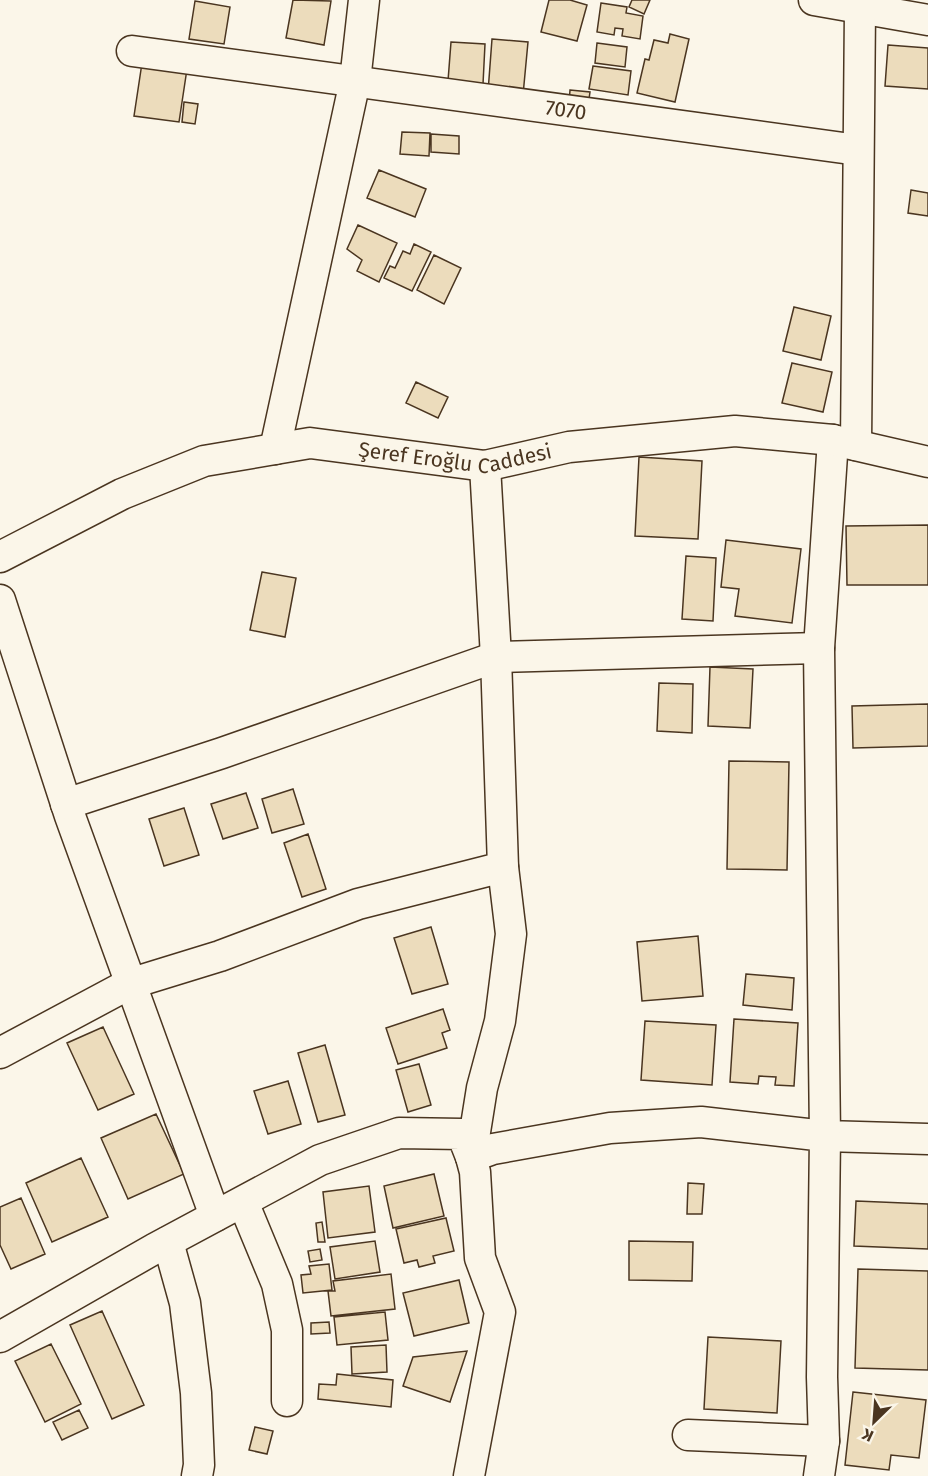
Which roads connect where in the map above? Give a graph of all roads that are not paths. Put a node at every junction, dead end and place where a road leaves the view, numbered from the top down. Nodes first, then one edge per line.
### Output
1 (364, 0) edge
2 (825, 1) edge
3 (860, 9) junction
4 (928, 20) edge
5 (132, 51) dead end
6 (355, 81) junction
7 (858, 150) junction
8 (845, 442) junction
9 (275, 449) junction
10 (928, 462) edge
11 (485, 466) junction
12 (0, 557) edge
13 (0, 600) edge
14 (819, 648) junction
15 (496, 657) junction
16 (66, 804) junction
17 (503, 867) junction
18 (129, 984) junction
19 (0, 1053) edge
20 (825, 1136) junction
21 (928, 1138) edge
22 (471, 1156) junction
23 (243, 1202) junction
24 (215, 1216) junction
25 (168, 1242) junction
26 (0, 1337) edge
27 (287, 1401) dead end
28 (687, 1435) dead end
29 (824, 1442) junction
30 (197, 1476) edge
31 (469, 1476) edge
32 (819, 1476) edge

1 - 6 street
2 - 3 street
3 - 4 street
3 - 7 street
5 - 6 street, 7070
6 - 7 street, 7070
6 - 9 street
7 - 8 street
8 - 10 street, Şeref Eroğlu Caddesi
8 - 11 street, Şeref Eroğlu Caddesi
8 - 14 street
9 - 11 street, Şeref Eroğlu Caddesi
9 - 12 street, Şeref Eroğlu Caddesi
11 - 15 street
13 - 16 street
14 - 15 street
14 - 20 street
15 - 16 street
15 - 17 street
16 - 18 street
17 - 18 street
17 - 22 street
18 - 19 street
18 - 24 street
20 - 21 street
20 - 22 street
20 - 29 street
22 - 23 street
22 - 31 street
23 - 24 street
23 - 27 street
24 - 25 street
25 - 26 street
25 - 30 street
28 - 29 street
29 - 32 street

